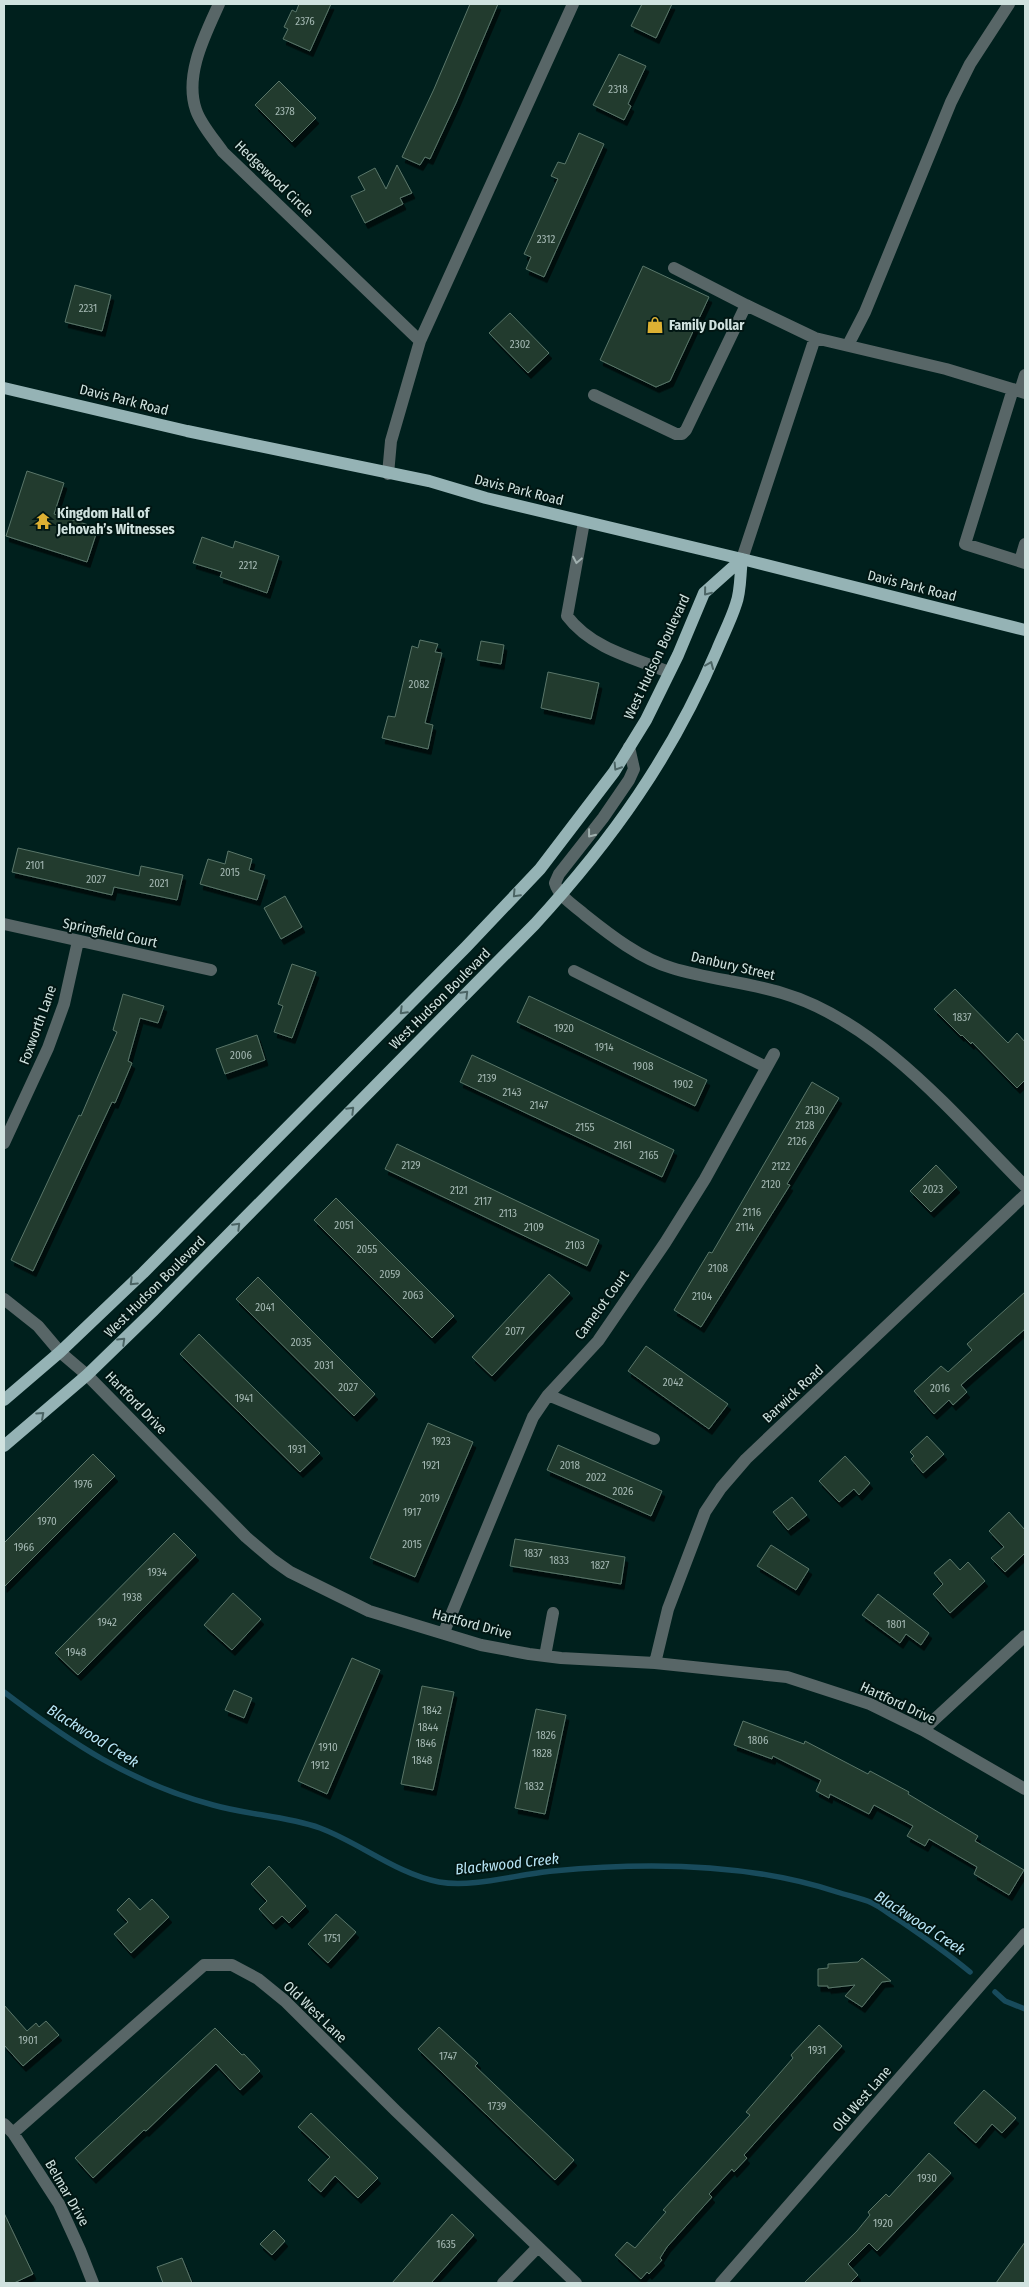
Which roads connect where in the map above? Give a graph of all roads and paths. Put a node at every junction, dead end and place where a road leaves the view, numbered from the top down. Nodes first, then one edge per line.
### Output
1 (219, 4) edge
2 (573, 4) edge
3 (1009, 4) edge
4 (674, 268) dead end
5 (746, 305) junction
6 (815, 338) junction
7 (420, 341) junction
8 (848, 345) junction
9 (1025, 375) edge
10 (4, 388) edge
11 (1020, 391) edge
12 (594, 395) dead end
13 (388, 474) junction
14 (584, 522) junction
15 (1025, 544) edge
16 (742, 559) junction
17 (1023, 562) edge
18 (1025, 630) edge
19 (669, 672) junction
20 (629, 747) junction
21 (562, 895) junction
22 (4, 924) edge
23 (78, 941) junction
24 (211, 970) dead end
25 (574, 971) dead end
26 (774, 1054) dead end
27 (766, 1067) junction
28 (4, 1142) edge
29 (1025, 1186) edge
30 (1025, 1195) edge
31 (4, 1299) edge
32 (60, 1352) junction
33 (87, 1374) junction
34 (548, 1394) junction
35 (4, 1400) edge
36 (654, 1439) dead end
37 (4, 1446) edge
38 (553, 1613) dead end
39 (444, 1632) junction
40 (1025, 1636) edge
41 (545, 1656) junction
42 (655, 1664) junction
43 (923, 1730) junction
44 (1025, 1789) edge
45 (1025, 1934) edge
46 (8, 2129) edge
47 (538, 2247) junction
48 (93, 2283) edge
49 (503, 2283) edge
50 (576, 2283) edge
51 (721, 2283) edge

1 - 7 street, Hedgewood Circle
2 - 7 street
3 - 8 street
4 - 5 street
5 - 6 street
5 - 12 street
6 - 8 street
6 - 16 street
7 - 13 street
8 - 11 street
9 - 11 street
10 - 13 main road, Davis Park Road
11 - 17 street
13 - 14 main road, Davis Park Road
14 - 16 main road, Davis Park Road
14 -> 19 street
15 - 17 street
16 - 18 main road, Davis Park Road
16 -> 19 main road, West Hudson Boulevard
21 -> 16 main road, West Hudson Boulevard
19 - 20 main road, West Hudson Boulevard
20 -> 21 street
20 -> 32 main road, West Hudson Boulevard
21 - 29 street, Danbury Street
33 -> 21 main road, West Hudson Boulevard
22 - 23 street, Springfield Court
23 - 24 street, Springfield Court
23 - 28 street, Foxworth Lane
25 - 27 street
26 - 27 street, Camelot Court
27 - 34 street, Camelot Court
30 - 42 street, Barwick Road
31 - 32 street, Hartford Drive
32 - 33 street, Hartford Drive
32 - 35 main road, West Hudson Boulevard
37 -> 33 main road, West Hudson Boulevard
33 - 39 street, Hartford Drive
34 - 36 street
34 - 39 street, Camelot Court
38 - 41 street
39 - 41 street, Hartford Drive
40 - 43 street
41 - 42 street, Hartford Drive
42 - 43 street, Hartford Drive
43 - 44 street, Hartford Drive
45 - 51 street, Old West Lane
46 - 47 street, Old West Lane
46 - 48 street, Belmar Drive
47 - 49 street
47 - 50 street, Old West Lane

